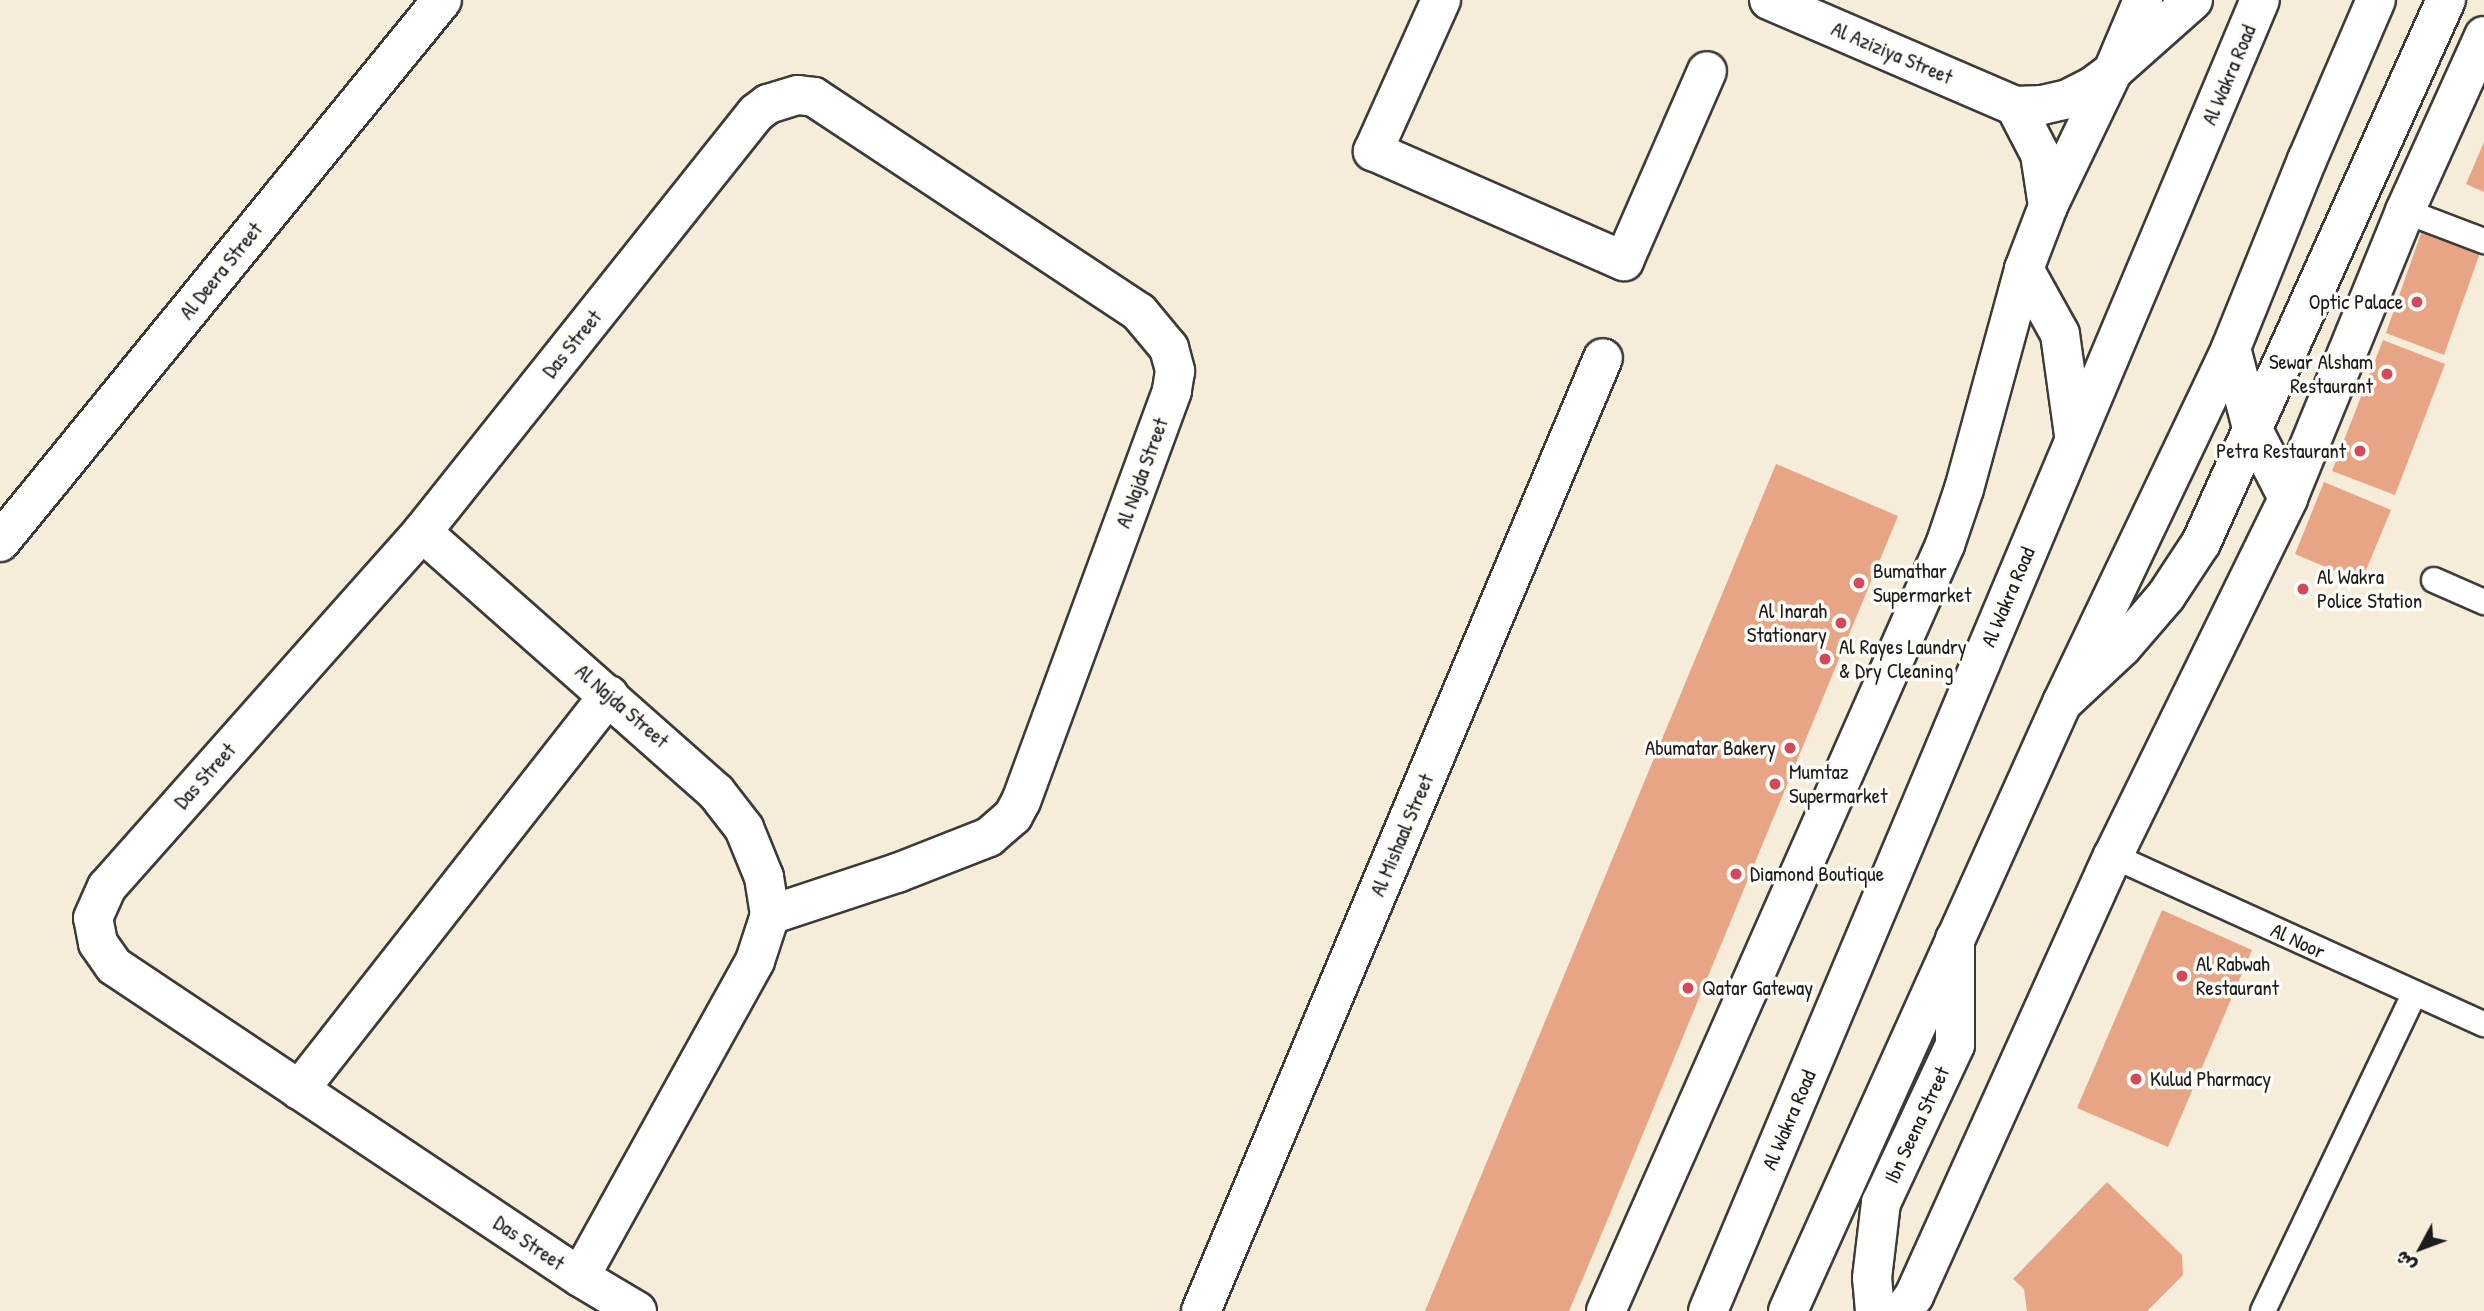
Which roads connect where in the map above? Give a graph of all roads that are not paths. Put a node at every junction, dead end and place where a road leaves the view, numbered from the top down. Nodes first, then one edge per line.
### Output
1 (442, 0) edge
2 (1441, 0) edge
3 (1769, 0) edge
4 (2143, 0) edge
5 (2193, 0) edge
6 (2260, 0) edge
7 (2376, 0) edge
8 (2446, 0) edge
9 (2484, 36) edge
10 (1707, 71) dead end
11 (2113, 71) junction
12 (2015, 106) junction
13 (756, 113) joint
14 (2048, 206) junction
15 (2405, 211) junction
16 (2484, 242) edge
17 (2024, 269) junction
18 (2231, 348) junction
19 (1603, 358) dead end
20 (2252, 428) junction
21 (2074, 438) junction
22 (2288, 498) junction
23 (422, 532) junction
24 (0, 542) edge
25 (2434, 580) dead end
26 (2484, 602) edge
27 (609, 695) junction
28 (2062, 703) junction
29 (2113, 856) junction
30 (770, 915) junction
31 (1955, 939) junction
32 (2414, 994) junction
33 (2484, 1024) edge
34 (299, 1090) junction
35 (580, 1277) junction
36 (637, 1311) edge
37 (1201, 1311) edge
38 (1606, 1311) edge
39 (1708, 1311) edge
40 (1788, 1311) edge
41 (1875, 1311) edge
42 (1903, 1311) edge
43 (2263, 1311) edge

1 - 24 main road, Al Deera Street
2 - 10 main road
3 - 12 main road, Al Aziziya Street
4 - 11 main road
5 - 11 main road, Al Aziziya Street
6 - 21 main road, Al Wakra Road
7 - 18 main road
8 - 20 main road
9 - 15 main road
11 - 12 main road, Al Aziziya Street
11 - 14 main road
12 - 14 main road
13 - 23 main road, Das Street
13 - 30 main road, Al Najda Street
14 - 17 main road
15 - 16 lane
15 - 22 main road
17 - 21 main road
17 - 38 main road
18 - 20 main road
18 - 28 main road
19 - 37 main road, Al Mishaal Street
20 - 22 main road
20 - 28 main road
21 - 39 main road, Al Wakra Road
22 - 29 main road
23 - 27 main road, Al Najda Street
23 - 34 main road, Das Street
25 - 26 lane
27 - 30 main road, Al Najda Street
27 - 34 main road
28 - 31 main road
29 - 32 lane, Al Noor
29 - 42 main road
30 - 35 main road, Al Najda Street
31 - 40 main road
31 - 41 main road, Ibn Seena Street
32 - 33 lane, Al Noor
32 - 43 lane
34 - 35 main road, Das Street
35 - 36 main road, Das Street

